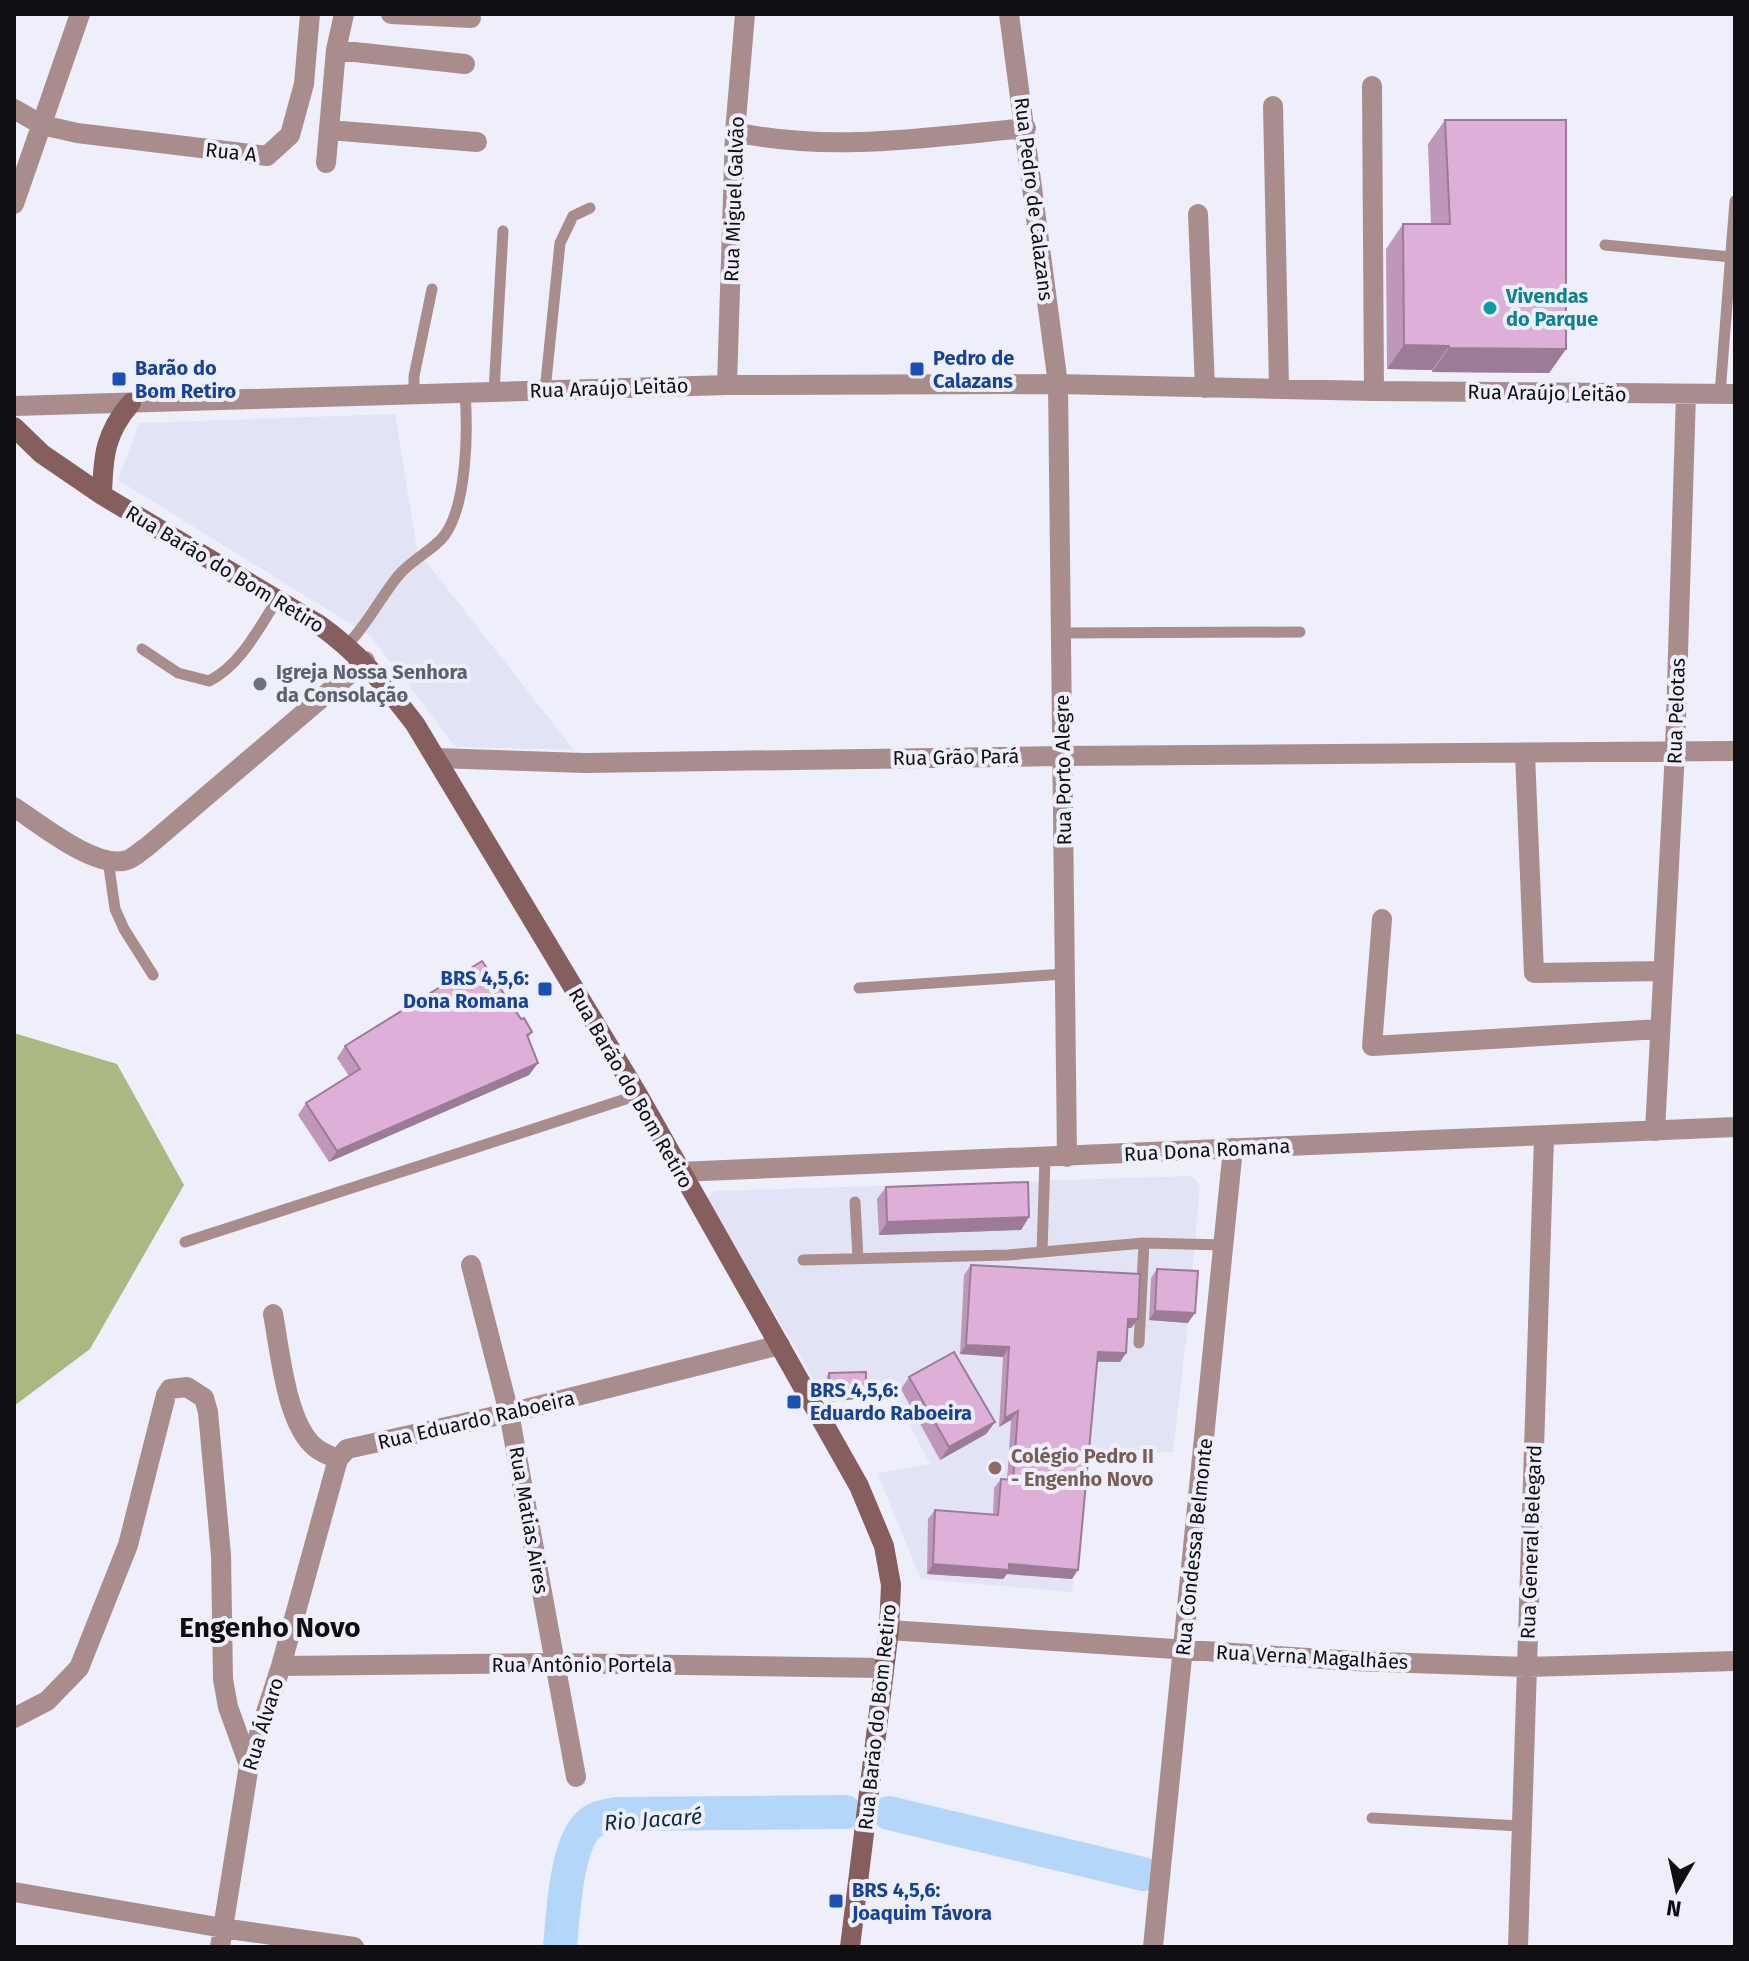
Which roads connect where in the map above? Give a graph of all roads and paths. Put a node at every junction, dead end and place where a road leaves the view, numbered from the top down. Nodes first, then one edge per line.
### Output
1 (80, 14) edge
2 (310, 14) edge
3 (344, 14) edge
4 (391, 14) edge
5 (745, 14) edge
6 (1009, 14) edge
7 (471, 18) dead end
8 (336, 50) junction
9 (465, 64) dead end
10 (1372, 86) dead end
11 (1273, 106) dead end
12 (14, 109) edge
13 (42, 125) junction
14 (1026, 128) junction
15 (329, 130) junction
16 (735, 132) junction
17 (477, 142) dead end
18 (326, 163) dead end
19 (1735, 201) edge
20 (14, 204) edge
21 (590, 208) dead end
22 (1198, 214) dead end
23 (503, 231) dead end
24 (1605, 245) dead end
25 (1731, 257) junction
26 (1732, 274) edge
27 (432, 289) dead end
28 (1058, 384) junction
29 (727, 385) junction
30 (1279, 387) junction
31 (1205, 388) junction
32 (545, 391) junction
33 (1374, 391) junction
34 (494, 392) junction
35 (465, 393) junction
36 (1686, 394) junction
37 (1728, 394) edge
38 (414, 395) junction
39 (131, 403) junction
40 (14, 406) edge
41 (14, 427) edge
42 (102, 495) junction
43 (277, 600) junction
44 (1300, 632) dead end
45 (1061, 633) junction
46 (347, 645) junction
47 (142, 649) dead end
48 (365, 661) junction
49 (1675, 751) junction
50 (1735, 751) edge
51 (1525, 754) junction
52 (1062, 756) junction
53 (436, 758) junction
54 (14, 807) edge
55 (108, 860) junction
56 (1382, 919) dead end
57 (1662, 971) junction
58 (1065, 974) junction
59 (153, 975) dead end
60 (859, 988) dead end
61 (1660, 1029) junction
62 (638, 1095) junction
63 (1735, 1127) edge
64 (1655, 1131) junction
65 (1544, 1137) junction
66 (1233, 1148) junction
67 (1067, 1157) junction
68 (1045, 1158) junction
69 (679, 1172) junction
70 (855, 1202) dead end
71 (185, 1242) dead end
72 (1144, 1243) junction
73 (1224, 1245) junction
74 (1042, 1252) junction
75 (858, 1258) junction
76 (803, 1260) dead end
77 (471, 1265) dead end
78 (273, 1314) dead end
79 (1139, 1343) dead end
80 (780, 1345) junction
81 (509, 1413) junction
82 (338, 1459) junction
83 (889, 1630) junction
84 (1183, 1649) junction
85 (1735, 1661) edge
86 (555, 1663) junction
87 (281, 1666) junction
88 (1527, 1667) junction
89 (883, 1668) junction
90 (14, 1718) edge
91 (249, 1765) junction
92 (576, 1777) dead end
93 (1372, 1818) dead end
94 (1520, 1826) junction
95 (14, 1892) edge
96 (222, 1938) edge
97 (354, 1947) edge
98 (850, 1947) edge
99 (1153, 1947) edge
100 (1518, 1947) edge

1 - 13 street
2 - 13 street, Rua A
3 - 8 street
4 - 7 street
5 - 16 street, Rua Miguel Galvão
6 - 14 street, Rua Pedro de Calazans
8 - 9 street
8 - 15 street
10 - 33 street
11 - 30 street
12 - 13 street
13 - 20 street
14 - 16 street
14 - 28 street, Rua Pedro de Calazans
15 - 17 street
15 - 18 street
16 - 29 street, Rua Miguel Galvão
19 - 25 lane, Rua Araújo Leitão
21 - 32 lane
22 - 31 street
23 - 34 lane
24 - 25 lane
25 - 26 lane, Rua Araújo Leitão
26 - 37 lane, Rua Araújo Leitão
27 - 38 lane
28 - 29 street, Rua Araújo Leitão
28 - 31 street, Rua Araújo Leitão
28 - 45 street, Rua Porto Alegre
29 - 32 street, Rua Araújo Leitão
30 - 31 street, Rua Araújo Leitão
30 - 33 street, Rua Araújo Leitão
32 - 34 street, Rua Araújo Leitão
33 - 36 street, Rua Araújo Leitão
34 - 35 street, Rua Araújo Leitão
35 - 38 street, Rua Araújo Leitão
35 - 46 lane
36 - 37 street, Rua Araújo Leitão
36 - 49 street, Rua Pelotas
38 - 39 street, Rua Araújo Leitão
39 - 40 street, Rua Araújo Leitão
39 - 42 main road
41 - 42 main road, Rua Barão do Bom Retiro
42 - 43 main road, Rua Barão do Bom Retiro
43 - 46 main road, Rua Barão do Bom Retiro
43 - 47 lane
44 - 45 lane
45 - 52 street, Rua Porto Alegre
46 - 48 main road, Rua Barão do Bom Retiro
48 - 53 main road, Rua Barão do Bom Retiro
48 - 55 street
49 - 50 street, Rua Grão Pará
49 - 51 street, Rua Grão Pará
49 - 57 street, Rua Pelotas
51 - 52 street, Rua Grão Pará
51 - 57 street
52 - 53 street, Rua Grão Pará
52 - 58 street, Rua Porto Alegre
53 - 62 main road, Rua Barão do Bom Retiro
54 - 55 street
55 - 59 lane
56 - 61 street
57 - 61 street, Rua Pelotas
58 - 60 lane
58 - 67 street, Rua Porto Alegre
61 - 64 street, Rua Pelotas
62 - 69 main road, Rua Barão do Bom Retiro
62 - 71 lane
63 - 64 street, Rua Dona Romana
64 - 65 street, Rua Dona Romana
65 - 66 street, Rua Dona Romana
65 - 88 street, Rua General Belegard
66 - 67 street, Rua Dona Romana
66 - 73 street, Rua Condessa Belmonte
67 - 68 street, Rua Dona Romana
68 - 69 street, Rua Dona Romana
68 - 74 lane
69 - 80 main road, Rua Barão do Bom Retiro
70 - 75 lane
72 - 73 lane
72 - 74 lane
72 - 79 lane
73 - 84 street, Rua Condessa Belmonte
74 - 75 lane
75 - 76 lane
77 - 81 street, Rua Matias Aires
78 - 82 street
80 - 81 street, Rua Eduardo Raboeira
80 - 83 main road, Rua Barão do Bom Retiro
81 - 82 street, Rua Eduardo Raboeira
81 - 86 street, Rua Matias Aires
82 - 87 street, Rua Álvaro
83 - 84 street, Rua Verna Magalhães
83 - 89 main road, Rua Barão do Bom Retiro
84 - 88 street, Rua Verna Magalhães
84 - 99 street, Rua Condessa Belmonte
85 - 88 street, Rua Verna Magalhães
86 - 87 street, Rua Antônio Portela
86 - 89 street, Rua Antônio Portela
86 - 92 street, Rua Matias Aires
87 - 91 street, Rua Álvaro
88 - 94 street, Rua General Belegard
89 - 98 main road, Rua Barão do Bom Retiro
90 - 91 street
91 - 96 street, Rua Álvaro
93 - 94 lane
94 - 100 street, Rua General Belegard
95 - 96 street
96 - 97 street

